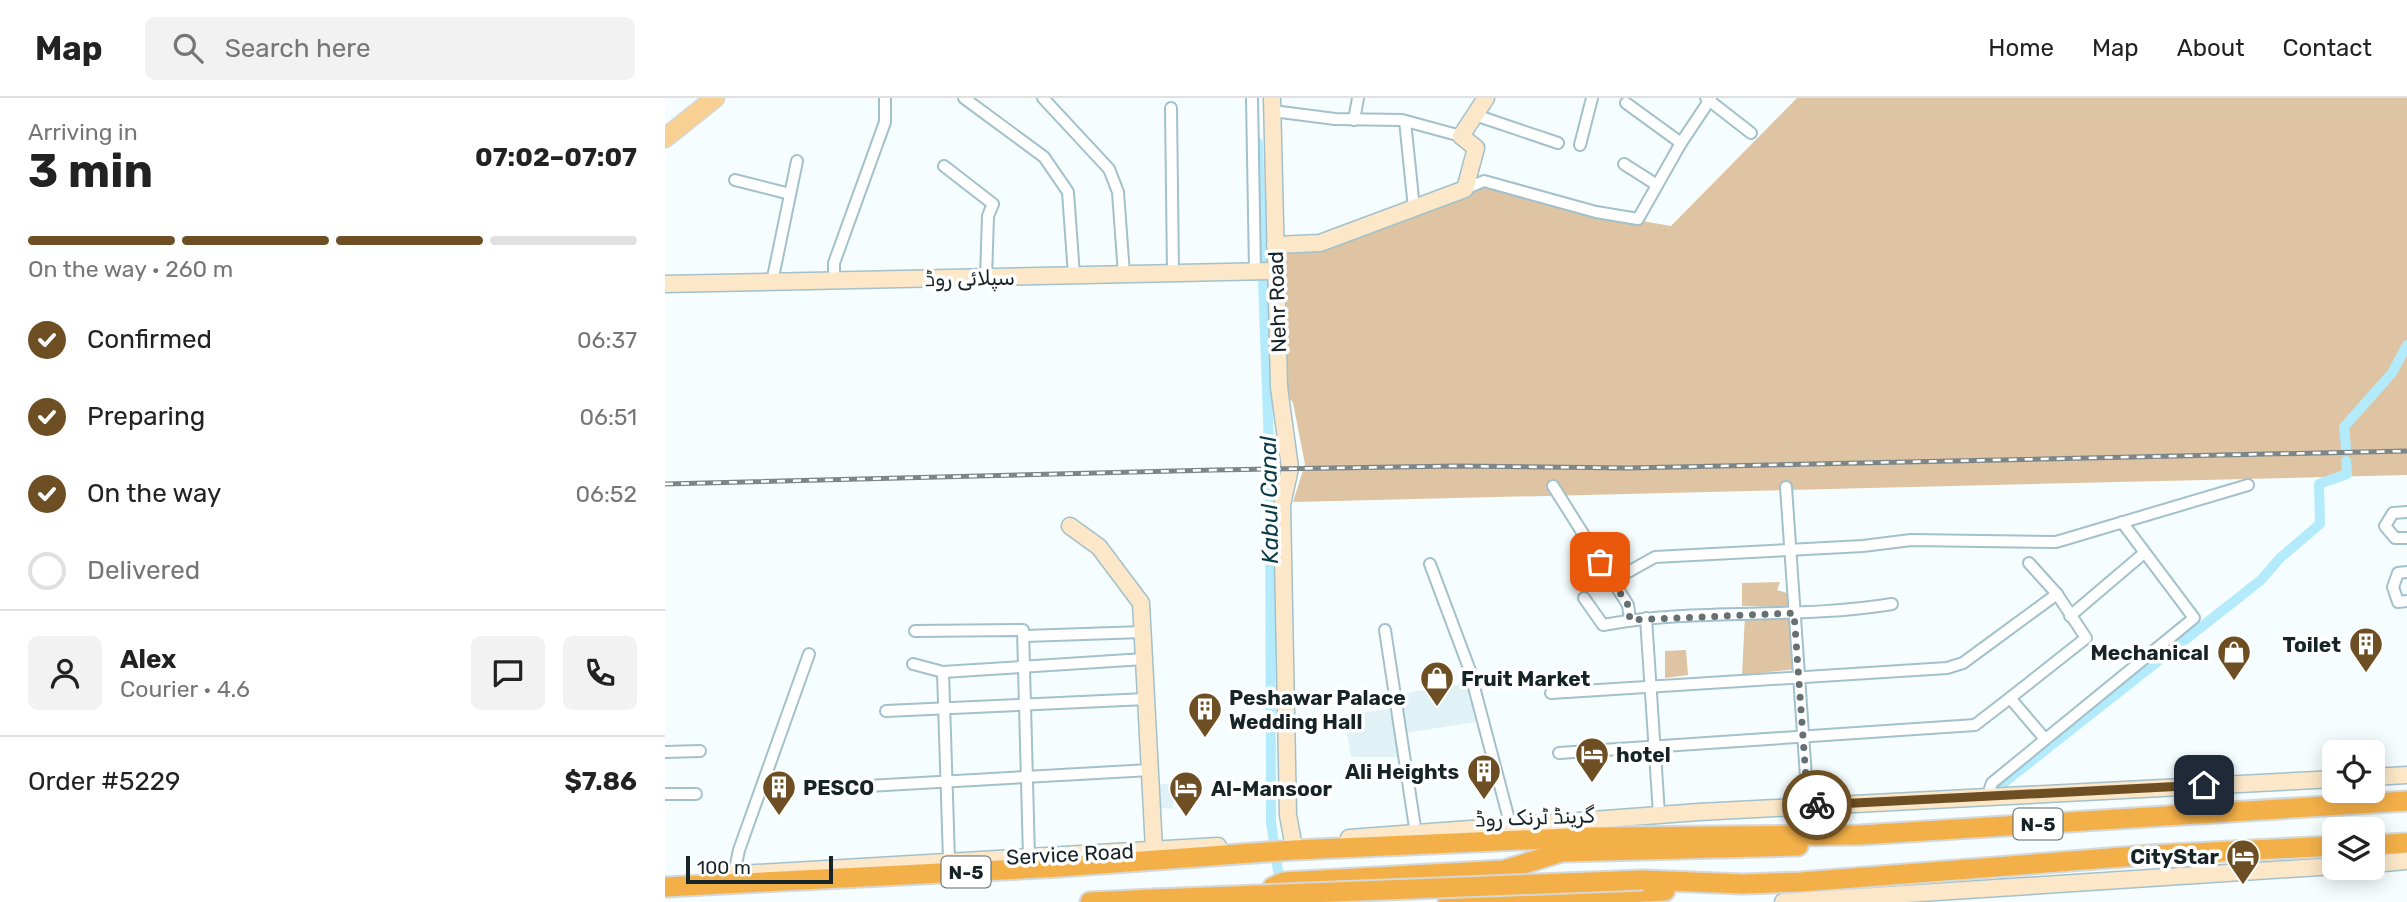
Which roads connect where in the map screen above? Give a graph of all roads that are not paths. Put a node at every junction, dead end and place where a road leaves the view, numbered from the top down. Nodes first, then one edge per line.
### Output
1 (695, 98) edge
2 (715, 98) edge
3 (885, 98) edge
4 (964, 98) edge
5 (1043, 98) edge
6 (1252, 98) edge
7 (1359, 98) edge
8 (1486, 98) edge
9 (1592, 98) edge
10 (1709, 99) edge
11 (1626, 103) dead end
12 (1272, 105) edge
13 (1171, 108) dead end
14 (1475, 116) junction
15 (1354, 120) junction
16 (1405, 121) junction
17 (665, 122) edge
18 (1751, 133) dead end
19 (1461, 136) junction
20 (665, 138) edge
21 (1558, 143) dead end
22 (1681, 143) junction
23 (1580, 145) dead end
24 (797, 161) dead end
25 (1624, 163) dead end
26 (944, 166) dead end
27 (735, 180) dead end
28 (1657, 185) junction
29 (1465, 189) junction
30 (790, 194) junction
31 (1414, 208) junction
32 (1275, 245) junction
33 (1255, 271) junction
34 (1275, 271) junction
35 (1173, 273) junction
36 (1123, 274) junction
37 (1074, 275) junction
38 (986, 277) junction
39 (834, 281) junction
40 (772, 282) junction
41 (665, 284) edge
42 (2248, 485) dead end
43 (1553, 486) dead end
44 (1786, 487) dead end
45 (2407, 512) edge
46 (2122, 522) junction
47 (1070, 526) dead end
48 (2407, 538) edge
49 (1790, 548) junction
50 (2143, 554) junction
51 (2029, 563) dead end
52 (1430, 564) dead end
53 (2407, 572) edge
54 (1612, 581) junction
55 (2057, 594) junction
56 (1584, 598) dead end
57 (2407, 601) edge
58 (1892, 604) dead end
59 (1794, 613) junction
60 (2070, 616) junction
61 (1646, 618) junction
62 (1630, 620) junction
63 (1385, 629) dead end
64 (915, 631) dead end
65 (1143, 632) junction
66 (1025, 636) junction
67 (809, 654) dead end
68 (1144, 660) junction
69 (913, 664) dead end
70 (1025, 666) junction
71 (943, 672) junction
72 (1797, 678) junction
73 (1651, 686) junction
74 (1551, 693) dead end
75 (2010, 698) junction
76 (1146, 699) junction
77 (1026, 704) junction
78 (944, 709) junction
79 (886, 711) dead end
80 (1805, 735) junction
81 (2045, 739) junction
82 (1657, 746) junction
83 (700, 751) dead end
84 (665, 752) edge
85 (1559, 753) dead end
86 (1150, 770) junction
87 (2407, 775) edge
88 (2385, 776) edge
89 (1027, 779) junction
90 (2322, 780) edge
91 (947, 783) junction
92 (850, 788) dead end
93 (665, 794) edge
94 (696, 794) dead end
95 (1987, 797) junction
96 (2407, 801) edge
97 (1808, 806) junction
98 (1659, 814) junction
99 (1625, 826) junction
100 (1511, 827) junction
101 (1416, 834) junction
102 (1860, 835) junction
103 (2407, 843) edge
104 (2385, 844) edge
105 (1290, 845) junction
106 (2322, 847) edge
107 (1154, 849) junction
108 (1266, 849) junction
109 (2149, 855) junction
110 (1029, 857) junction
111 (949, 860) junction
112 (2407, 862) edge
113 (2385, 863) edge
114 (2322, 867) edge
115 (734, 874) junction
116 (665, 878) edge
117 (2152, 879) junction
118 (1743, 884) junction
119 (665, 887) edge
120 (1802, 891) junction
121 (1468, 901) edge
122 (1090, 902) edge
123 (1272, 902) edge
124 (1448, 902) edge
125 (1783, 902) edge

1 - 17 main road
2 - 20 main road
3 - 39 street
4 - 37 street
5 - 36 street
6 - 33 street
7 - 15 street
8 - 14 street
9 - 23 street
10 - 18 street
10 - 22 street
11 - 22 street
12 - 15 street
12 - 32 street, Nehr Road
13 - 35 street
14 - 19 street
14 - 21 street
15 - 16 street
16 - 19 street
16 - 31 street
19 - 29 street
22 - 28 street
24 - 30 street
25 - 28 street
26 - 38 street
27 - 30 street
28 - 29 street
29 - 31 street
30 - 40 street
31 - 32 street
32 - 34 street, Nehr Road
33 - 34 street, سپلائی روڈ
33 - 35 street, سپلائی روڈ
34 - 105 street, Nehr Road
35 - 36 street, سپلائی روڈ
36 - 37 street, سپلائی روڈ
37 - 38 street, سپلائی روڈ
38 - 39 street, سپلائی روڈ
39 - 40 street, سپلائی روڈ
40 - 41 street, سپلائی روڈ
42 - 46 street
43 - 54 street
44 - 49 street
45 - 48 street
46 - 49 street
46 - 50 street
47 - 65 street
49 - 54 street
49 - 59 street
50 - 60 street
50 - 81 street
51 - 55 street
52 - 100 street
53 - 57 street
54 - 62 street
55 - 60 street
55 - 72 street
56 - 62 street
58 - 59 street
59 - 61 street
59 - 72 street
60 - 75 street
61 - 62 street
61 - 73 street
63 - 101 street
64 - 66 street
65 - 66 street
65 - 68 street
66 - 70 street
67 - 115 street
68 - 70 street
68 - 76 street
69 - 71 street
70 - 71 street
70 - 77 street
71 - 78 street
72 - 73 street
72 - 80 street
73 - 74 street
73 - 82 street
75 - 80 street
75 - 81 street
76 - 77 street
76 - 86 street
77 - 78 street
77 - 89 street
78 - 79 street
78 - 91 street
80 - 82 street
80 - 97 street
81 - 95 street
82 - 85 street
82 - 98 street
83 - 84 street
86 - 89 street
86 - 107 street
87 - 88 street
89 - 91 street
89 - 110 street
90 - 95 street
91 - 92 street
91 - 111 street
93 - 94 street
95 - 97 street
96 - 102 highway, گرینڈ ٹرنک روڈ / N-5
97 - 98 street
98 - 99 street
99 - 100 street
99 - 102 highway, گرینڈ ٹرنک روڈ / N-5
99 - 105 highway, گرینڈ ٹرنک روڈ / N-5
100 - 101 street
101 - 105 street
102 - 123 highway
103 - 104 highway
105 - 108 highway, گرینڈ ٹرنک روڈ / N-5
106 - 109 highway, N-5
107 - 108 street, Service Road
107 - 110 street, Service Road
108 - 119 highway, گرینڈ ٹرنک روڈ / N-5
109 - 117 street
109 - 120 highway, N-5
110 - 111 street, Service Road
111 - 115 street, Service Road
112 - 113 street
114 - 117 street
115 - 116 street, Service Road
117 - 120 street
118 - 120 highway, N-5
118 - 121 highway
118 - 122 highway, N-5, bridge
120 - 125 street
121 - 124 highway

